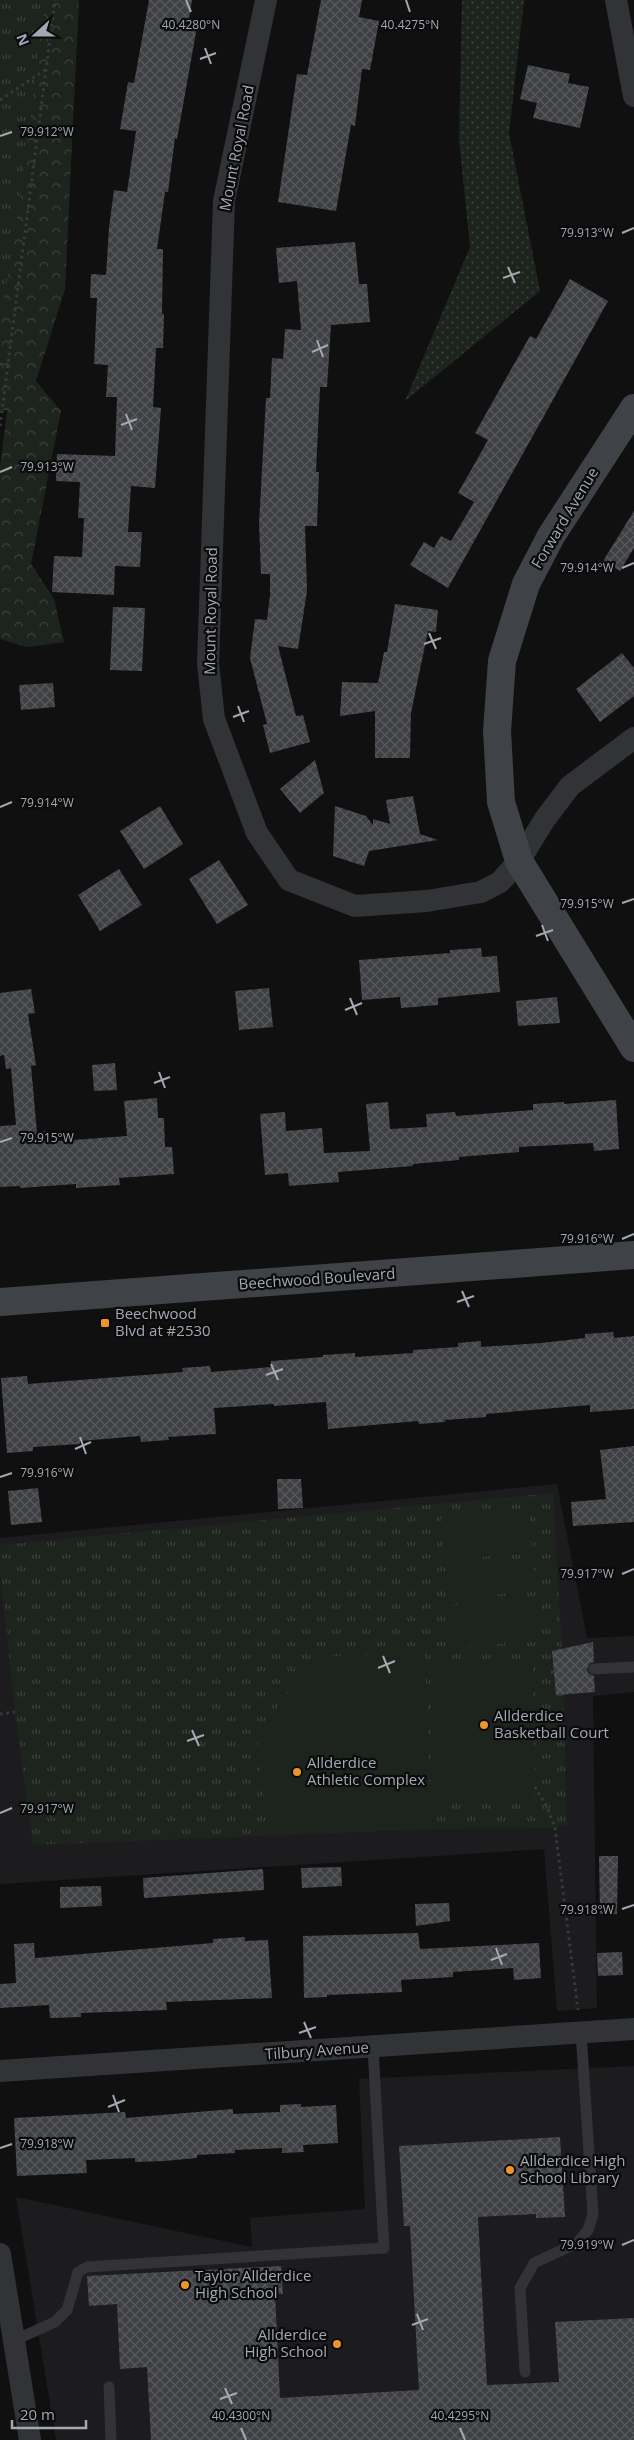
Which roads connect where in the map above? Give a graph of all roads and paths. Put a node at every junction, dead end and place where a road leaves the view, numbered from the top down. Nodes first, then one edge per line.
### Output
1 (54, 0) edge
2 (266, 0) edge
3 (616, 0) edge
4 (45, 69) junction
5 (634, 96) edge
6 (0, 100) edge
7 (0, 364) edge
8 (8, 365) junction
9 (634, 408) edge
10 (0, 426) edge
11 (634, 738) edge
12 (519, 861) junction
13 (634, 1048) edge
14 (634, 1256) edge
15 (0, 1302) edge
16 (634, 1667) edge
17 (594, 1669) dead end
18 (15, 1712) dead end
19 (0, 1714) edge
20 (535, 1787) dead end
21 (634, 2029) edge
22 (581, 2032) junction
23 (373, 2047) junction
24 (0, 2071) edge
25 (0, 2254) edge
26 (15, 2340) junction
27 (525, 2372) dead end
28 (109, 2387) dead end
29 (30, 2440) edge
30 (111, 2440) edge

1 - 4 path
2 - 12 street, Mount Royal Road
3 - 5 street
4 - 6 path
4 - 8 path
7 - 8 path
8 - 10 path
9 - 12 main road, Forward Avenue
11 - 12 street, Mount Royal Road
12 - 13 main road, Forward Avenue
14 - 15 main road, Beechwood Boulevard
16 - 17 lane
18 - 19 path
20 - 22 path
21 - 22 street, Tilbury Avenue
22 - 23 street, Tilbury Avenue
22 - 27 lane
23 - 24 street, Tilbury Avenue
23 - 26 lane
25 - 26 street
26 - 29 street
28 - 30 lane

